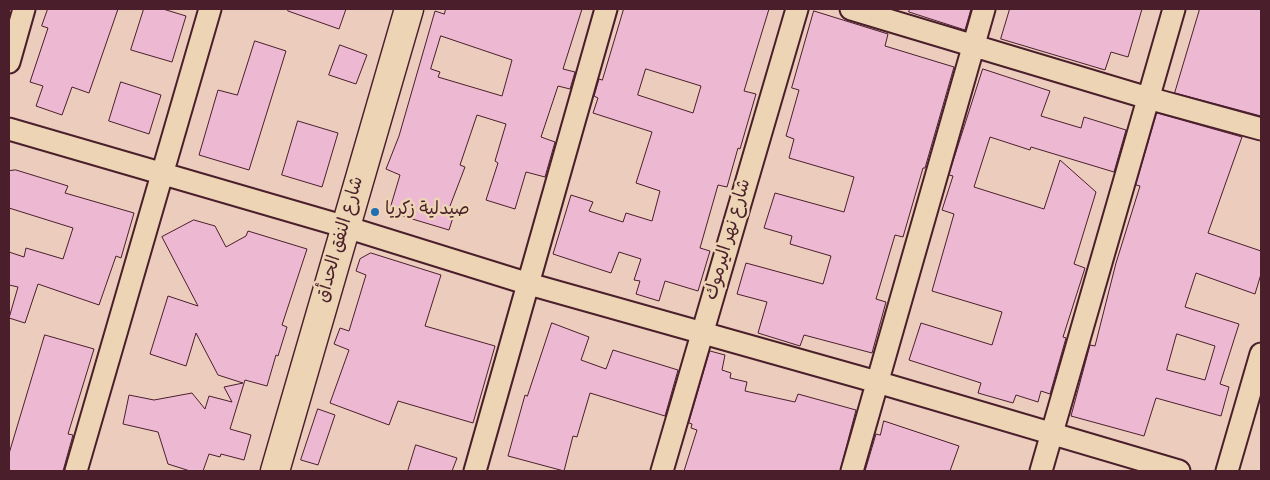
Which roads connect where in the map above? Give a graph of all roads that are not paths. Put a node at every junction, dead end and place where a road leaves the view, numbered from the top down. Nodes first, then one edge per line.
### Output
1 (24, 9) edge
2 (210, 9) edge
3 (409, 9) edge
4 (606, 9) edge
5 (798, 9) edge
6 (851, 9) edge
7 (984, 9) edge
8 (1174, 9) edge
9 (974, 44) junction
10 (9, 62) edge
11 (1148, 98) junction
12 (9, 129) edge
13 (1261, 129) edge
14 (162, 174) junction
15 (346, 228) junction
16 (529, 284) junction
17 (703, 333) junction
18 (1261, 354) edge
19 (877, 382) junction
20 (1052, 434) junction
21 (76, 471) edge
22 (275, 471) edge
23 (474, 471) edge
24 (662, 471) edge
25 (852, 471) edge
26 (1041, 471) edge
27 (1179, 471) edge
28 (1228, 471) edge

1 - 10 street
2 - 14 street
3 - 15 main road, شارع النفق الحدأق
4 - 16 street
5 - 17 street, شارع نهر اليرموك
6 - 9 street
7 - 9 street
8 - 11 street
9 - 11 street
9 - 19 street
11 - 13 street
11 - 20 street
12 - 14 street
14 - 15 street
14 - 21 street
15 - 16 street
15 - 22 main road, شارع النفق الحدأق
16 - 17 street
16 - 23 street
17 - 19 street
17 - 24 street, شارع نهر اليرموك
18 - 28 street
19 - 20 street
19 - 25 street
20 - 26 street
20 - 27 street

